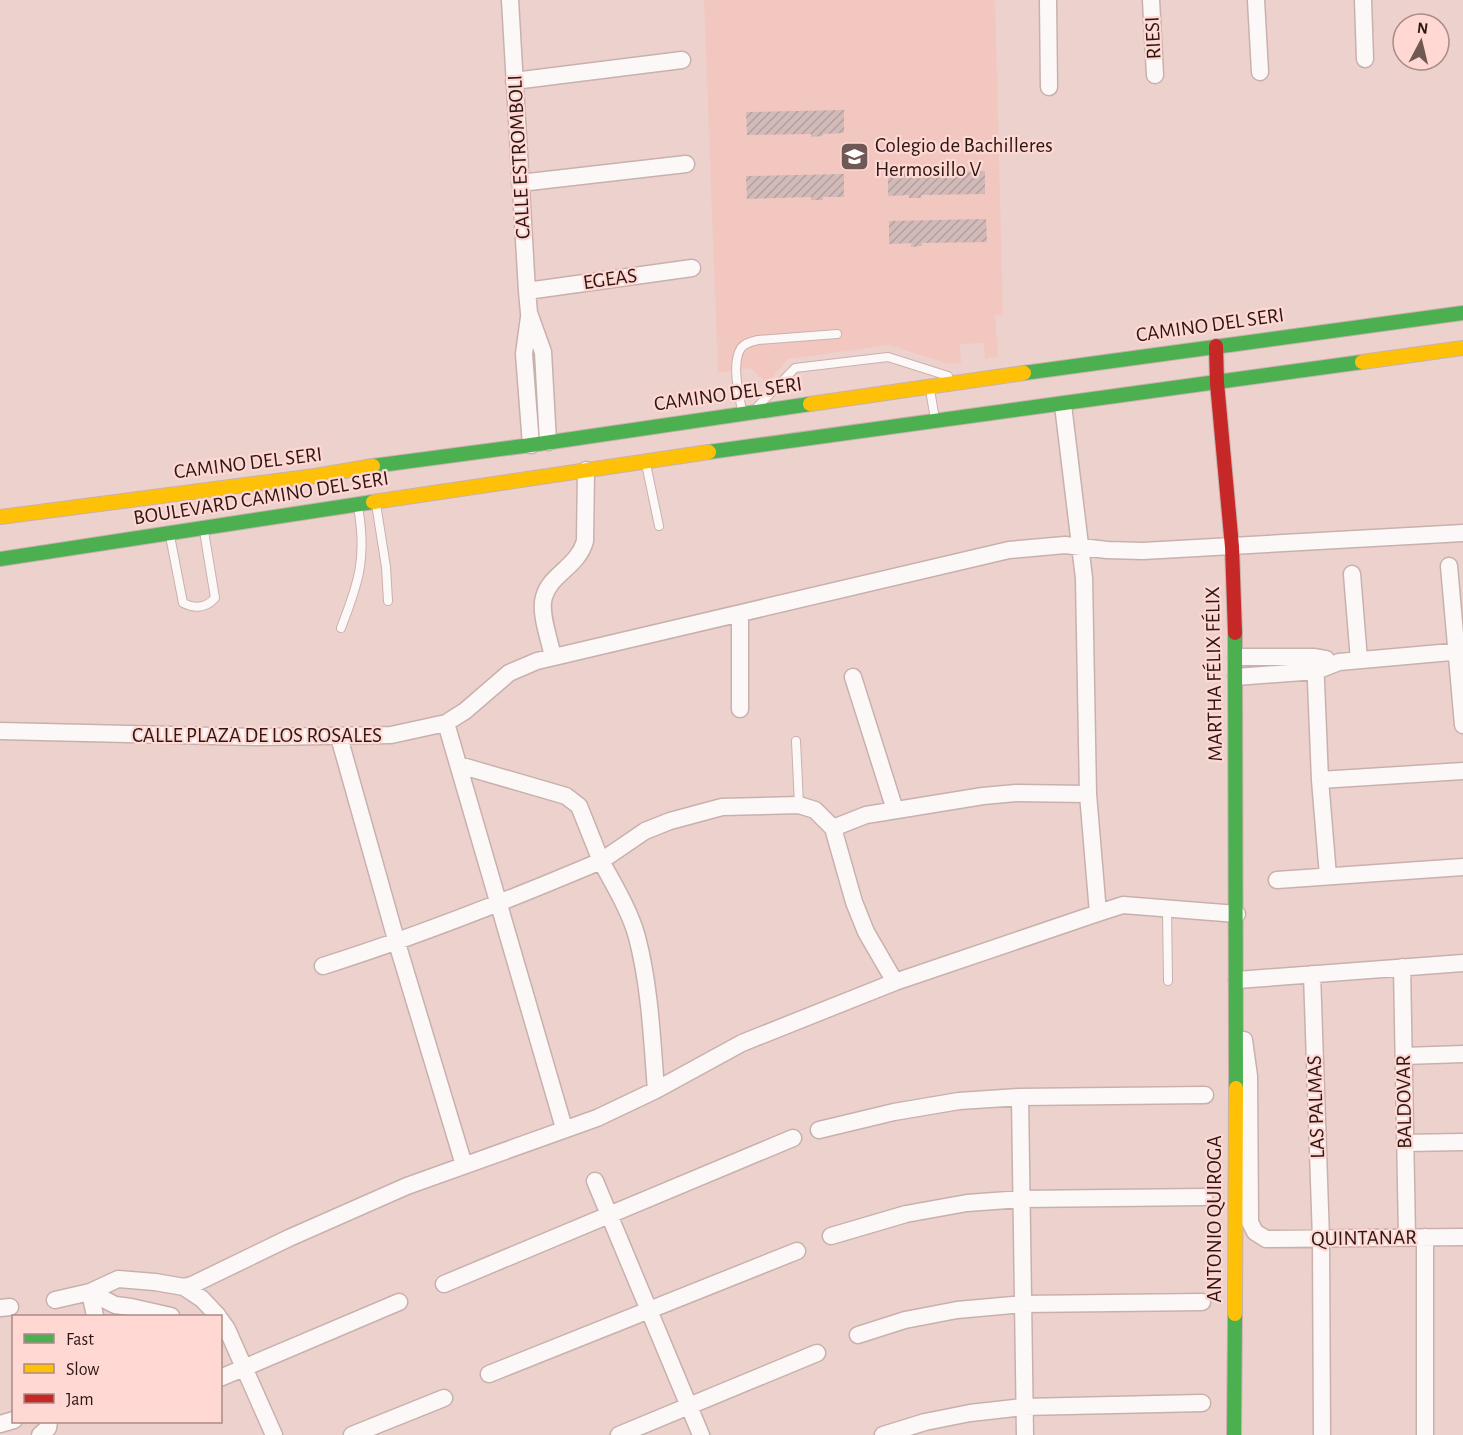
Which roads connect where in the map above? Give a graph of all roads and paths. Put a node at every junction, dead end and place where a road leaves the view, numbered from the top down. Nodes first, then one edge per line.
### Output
1 (510, 0) edge
2 (1048, 0) edge
3 (1151, 0) edge
4 (1256, 0) edge
5 (1363, 0) edge
6 (1365, 59) dead end
7 (682, 60) dead end
8 (1260, 72) dead end
9 (1155, 75) dead end
10 (514, 81) junction
11 (1049, 87) dead end
12 (686, 164) dead end
13 (520, 183) junction
14 (692, 268) dead end
15 (527, 291) junction
16 (530, 313) junction
17 (1463, 313) edge
18 (837, 334) dead end
19 (1216, 346) junction
20 (1463, 348) edge
21 (543, 352) junction
22 (524, 354) junction
23 (965, 381) junction
24 (1217, 383) junction
25 (930, 386) junction
26 (1063, 405) junction
27 (748, 412) junction
28 (935, 422) junction
29 (548, 442) junction
30 (531, 444) junction
31 (645, 461) junction
32 (586, 470) junction
33 (315, 476) junction
34 (375, 501) junction
35 (358, 504) junction
36 (0, 517) edge
37 (168, 520) junction
38 (659, 525) dead end
39 (203, 528) junction
40 (1463, 533) edge
41 (1080, 547) junction
42 (1232, 547) junction
43 (0, 559) edge
44 (1449, 566) dead end
45 (1352, 574) dead end
46 (388, 601) dead end
47 (740, 615) junction
48 (341, 628) dead end
49 (1460, 651) edge
50 (554, 657) junction
51 (1236, 657) junction
52 (1359, 660) junction
53 (1316, 664) junction
54 (853, 677) dead end
55 (1236, 677) junction
56 (740, 709) dead end
57 (446, 723) junction
58 (1463, 725) edge
59 (0, 731) edge
60 (339, 737) junction
61 (796, 741) dead end
62 (459, 765) junction
63 (1463, 771) edge
64 (1320, 780) junction
65 (1088, 794) junction
66 (799, 805) junction
67 (895, 810) junction
68 (833, 828) junction
69 (601, 861) junction
70 (1463, 867) edge
71 (1328, 876) junction
72 (1277, 880) dead end
73 (500, 904) junction
74 (1167, 908) junction
75 (1098, 913) junction
76 (1237, 914) junction
77 (397, 943) junction
78 (1463, 963) edge
79 (323, 966) dead end
80 (1402, 968) junction
81 (1312, 974) junction
82 (1237, 980) junction
83 (1168, 981) dead end
84 (895, 982) junction
85 (1236, 1003) junction
86 (1463, 1054) edge
87 (1404, 1056) junction
88 (656, 1090) junction
89 (1205, 1095) dead end
90 (1020, 1097) junction
91 (564, 1128) junction
92 (819, 1130) dead end
93 (793, 1138) dead end
94 (1463, 1142) edge
95 (1405, 1143) junction
96 (464, 1165) junction
97 (595, 1181) dead end
98 (1204, 1197) dead end
99 (1021, 1199) junction
100 (609, 1215) junction
101 (831, 1236) dead end
102 (1463, 1236) edge
103 (1407, 1237) junction
104 (1425, 1237) junction
105 (1321, 1239) junction
106 (797, 1251) dead end
107 (444, 1284) dead end
108 (184, 1287) junction
109 (90, 1292) junction
110 (56, 1300) dead end
111 (399, 1302) dead end
112 (1202, 1302) dead end
113 (1023, 1304) junction
114 (650, 1311) junction
115 (96, 1315) edge
116 (163, 1315) edge
117 (217, 1315) edge
118 (222, 1321) edge
119 (858, 1335) dead end
120 (222, 1352) edge
121 (817, 1353) dead end
122 (243, 1368) junction
123 (489, 1374) dead end
124 (222, 1377) edge
125 (444, 1398) dead end
126 (1202, 1403) dead end
127 (690, 1407) junction
128 (1024, 1407) junction
129 (49, 1423) edge
130 (40, 1435) edge
131 (274, 1435) edge
132 (352, 1435) edge
133 (619, 1435) edge
134 (701, 1435) edge
135 (883, 1435) edge
136 (1024, 1435) edge
137 (1234, 1435) edge
138 (1322, 1435) edge
139 (1425, 1435) edge

1 - 10 street, CALLE ESTROMBOLI
2 - 11 street
3 - 9 street, RIESI
4 - 8 street
5 - 6 street
7 - 10 street
10 - 13 street, CALLE ESTROMBOLI
12 - 13 street
13 - 15 street, CALLE ESTROMBOLI
14 - 15 street, EGEAS
15 - 16 street, CALLE ESTROMBOLI
16 - 21 street
16 - 22 street
17 - 19 main road, CAMINO DEL SERI
18 - 27 lane
19 - 23 main road, CAMINO DEL SERI
19 - 24 main road, MARTHA FÉLIX FÉLIX
20 - 24 main road
21 - 22 street
21 - 29 street
22 - 30 street
23 - 25 main road, CAMINO DEL SERI
23 - 27 lane
24 - 26 main road
24 - 42 main road, MARTHA FÉLIX FÉLIX
25 - 27 main road, CAMINO DEL SERI
25 - 28 lane
26 - 28 main road
26 - 41 street
27 - 29 main road, CAMINO DEL SERI
28 - 31 main road
29 - 30 main road, CAMINO DEL SERI
30 - 33 main road, CAMINO DEL SERI
31 - 32 main road
31 - 38 lane
32 - 34 main road, BOULEVARD CAMINO DEL SERI
32 - 50 street
33 - 36 main road, CAMINO DEL SERI
33 - 37 main road
34 - 35 main road, BOULEVARD CAMINO DEL SERI
34 - 46 lane
35 - 39 main road, BOULEVARD CAMINO DEL SERI
35 - 48 lane
37 - 39 main road, BOULEVARD CAMINO DEL SERI
37 - 39 lane
37 - 43 main road, BOULEVARD CAMINO DEL SERI
40 - 42 street, CALLE PLAZA DE LOS ROSALES
41 - 42 street, CALLE PLAZA DE LOS ROSALES
41 - 47 street, CALLE PLAZA DE LOS ROSALES
41 - 65 street
42 - 51 main road, MARTHA FÉLIX FÉLIX
44 - 49 street
45 - 52 street
47 - 50 street, CALLE PLAZA DE LOS ROSALES
47 - 56 street
49 - 52 street
49 - 58 street
50 - 57 street, CALLE PLAZA DE LOS ROSALES
51 - 53 street
51 - 55 main road, MARTHA FÉLIX FÉLIX
52 - 53 street
53 - 55 street
53 - 64 street
54 - 67 street
55 - 76 main road, MARTHA FÉLIX FÉLIX
57 - 60 street, CALLE PLAZA DE LOS ROSALES
57 - 62 street
59 - 60 street, CALLE PLAZA DE LOS ROSALES
60 - 77 street
61 - 66 lane
62 - 69 street
62 - 73 street
63 - 64 street
64 - 71 street
65 - 67 street
65 - 75 street
66 - 68 street
66 - 69 street
67 - 68 street
68 - 84 street
69 - 73 street
69 - 88 street
70 - 71 street
71 - 72 street
73 - 77 street
73 - 91 street
74 - 75 street
74 - 76 street
74 - 83 lane
75 - 84 street
76 - 82 main road, MARTHA FÉLIX FÉLIX
77 - 79 street
77 - 96 street
78 - 80 street
80 - 81 street
80 - 87 street, BALDOVAR
81 - 82 street
81 - 105 street, LAS PALMAS
82 - 85 main road, MARTHA FÉLIX FÉLIX
84 - 88 street
85 - 105 street, QUINTANAR
85 - 137 main road, ANTONIO QUIROGA
86 - 87 street
87 - 95 street, BALDOVAR
88 - 91 street
89 - 90 street
90 - 92 street
90 - 99 street
91 - 96 street
93 - 100 street
94 - 95 street
95 - 103 street, BALDOVAR
96 - 108 street
97 - 100 street
98 - 99 street
99 - 101 street
99 - 113 street
100 - 107 street
100 - 114 street
102 - 104 street, QUINTANAR
103 - 104 street, QUINTANAR
103 - 105 street, QUINTANAR
104 - 139 street
105 - 138 street, LAS PALMAS
106 - 114 street
108 - 109 street
108 - 117 street
109 - 110 street
109 - 115 street
109 - 116 street
111 - 122 street
112 - 113 street
113 - 119 street
113 - 128 street
114 - 123 street
114 - 127 street
118 - 122 street
120 - 122 street
121 - 127 street
122 - 124 street
122 - 131 street
125 - 132 street
126 - 128 street
127 - 133 street
127 - 134 street
128 - 135 street
128 - 136 street
129 - 130 street

